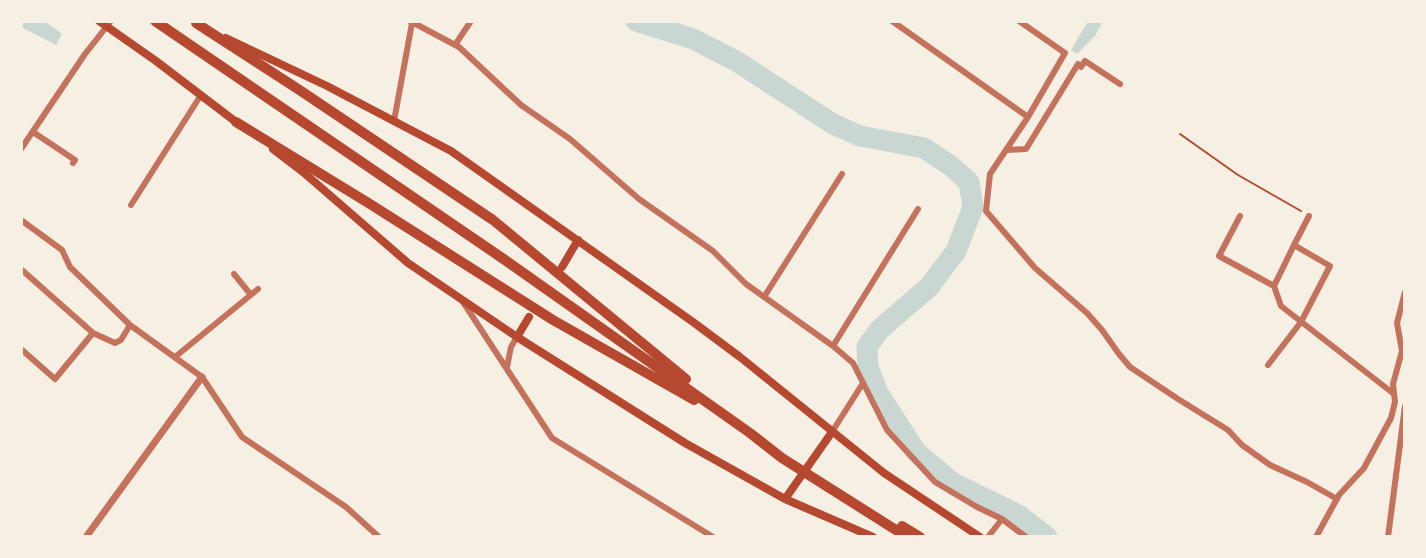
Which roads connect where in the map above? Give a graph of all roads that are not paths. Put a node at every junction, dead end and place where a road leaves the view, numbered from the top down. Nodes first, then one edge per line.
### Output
1 (99, 21) edge
2 (156, 21) edge
3 (471, 21) edge
4 (892, 21) edge
5 (1020, 21) edge
6 (194, 22) edge
7 (411, 22) edge
8 (109, 24) edge
9 (454, 45) junction
10 (1120, 84) dead end
11 (201, 95) junction
12 (1028, 117) junction
13 (394, 121) junction
14 (236, 122) junction
15 (33, 132) junction
16 (21, 149) edge
17 (1006, 150) junction
18 (74, 163) dead end
19 (842, 174) dead end
20 (131, 205) dead end
21 (918, 209) dead end
22 (1240, 216) dead end
23 (1309, 216) road end
24 (21, 220) edge
25 (578, 240) junction
26 (1294, 245) junction
27 (562, 267) dead end
28 (21, 272) edge
29 (234, 274) dead end
30 (1274, 286) junction
31 (258, 289) dead end
32 (1405, 292) edge
33 (251, 295) junction
34 (764, 297) junction
35 (460, 298) junction
36 (529, 317) dead end
37 (1301, 322) junction
38 (130, 325) junction
39 (93, 333) junction
40 (517, 337) junction
41 (833, 346) junction
42 (21, 349) edge
43 (175, 357) junction
44 (1268, 365) dead end
45 (507, 368) junction
46 (202, 377) junction
47 (863, 383) junction
48 (1394, 394) junction
49 (1405, 405) edge
50 (750, 432) junction
51 (832, 432) junction
52 (784, 455) junction
53 (785, 499) junction
54 (1337, 499) junction
55 (1002, 519) junction
56 (86, 537) edge
57 (379, 537) edge
58 (713, 537) edge
59 (873, 537) edge
60 (907, 537) edge
61 (920, 537) edge
62 (980, 537) edge
63 (988, 537) edge
64 (1026, 537) edge
65 (1315, 537) edge
66 (1388, 537) edge

1 - 8 main road
2 - 50 highway
3 - 9 street
4 - 12 street
5 - 12 street
6 - 13 main road
6 - 50 highway
7 - 9 street
7 - 13 street
8 - 11 main road
8 - 15 street
9 - 34 street
10 - 17 street
11 - 14 main road
11 - 20 street
12 - 17 street
13 - 25 main road
14 - 35 main road
14 - 50 highway
15 - 16 street
15 - 18 street
17 - 54 street
19 - 34 street
21 - 41 street
22 - 30 street
23 - 26 street
24 - 38 street
25 - 27 main road
25 - 51 main road
26 - 30 street
26 - 37 street
28 - 39 street
29 - 33 street
30 - 37 street
31 - 33 street
32 - 48 street
33 - 43 street
34 - 41 street
35 - 40 main road
35 - 45 street
36 - 40 main road
37 - 44 street
37 - 48 street
38 - 39 street
38 - 43 street
39 - 42 street
40 - 45 street
40 - 53 main road
41 - 47 street
43 - 46 street
45 - 58 street
46 - 56 street
46 - 57 street
47 - 51 street
47 - 55 street
48 - 54 street
49 - 66 street
50 - 52 highway
51 - 53 main road
51 - 62 main road
52 - 60 highway
52 - 61 highway
53 - 59 main road
54 - 65 street
55 - 63 street
55 - 64 street

